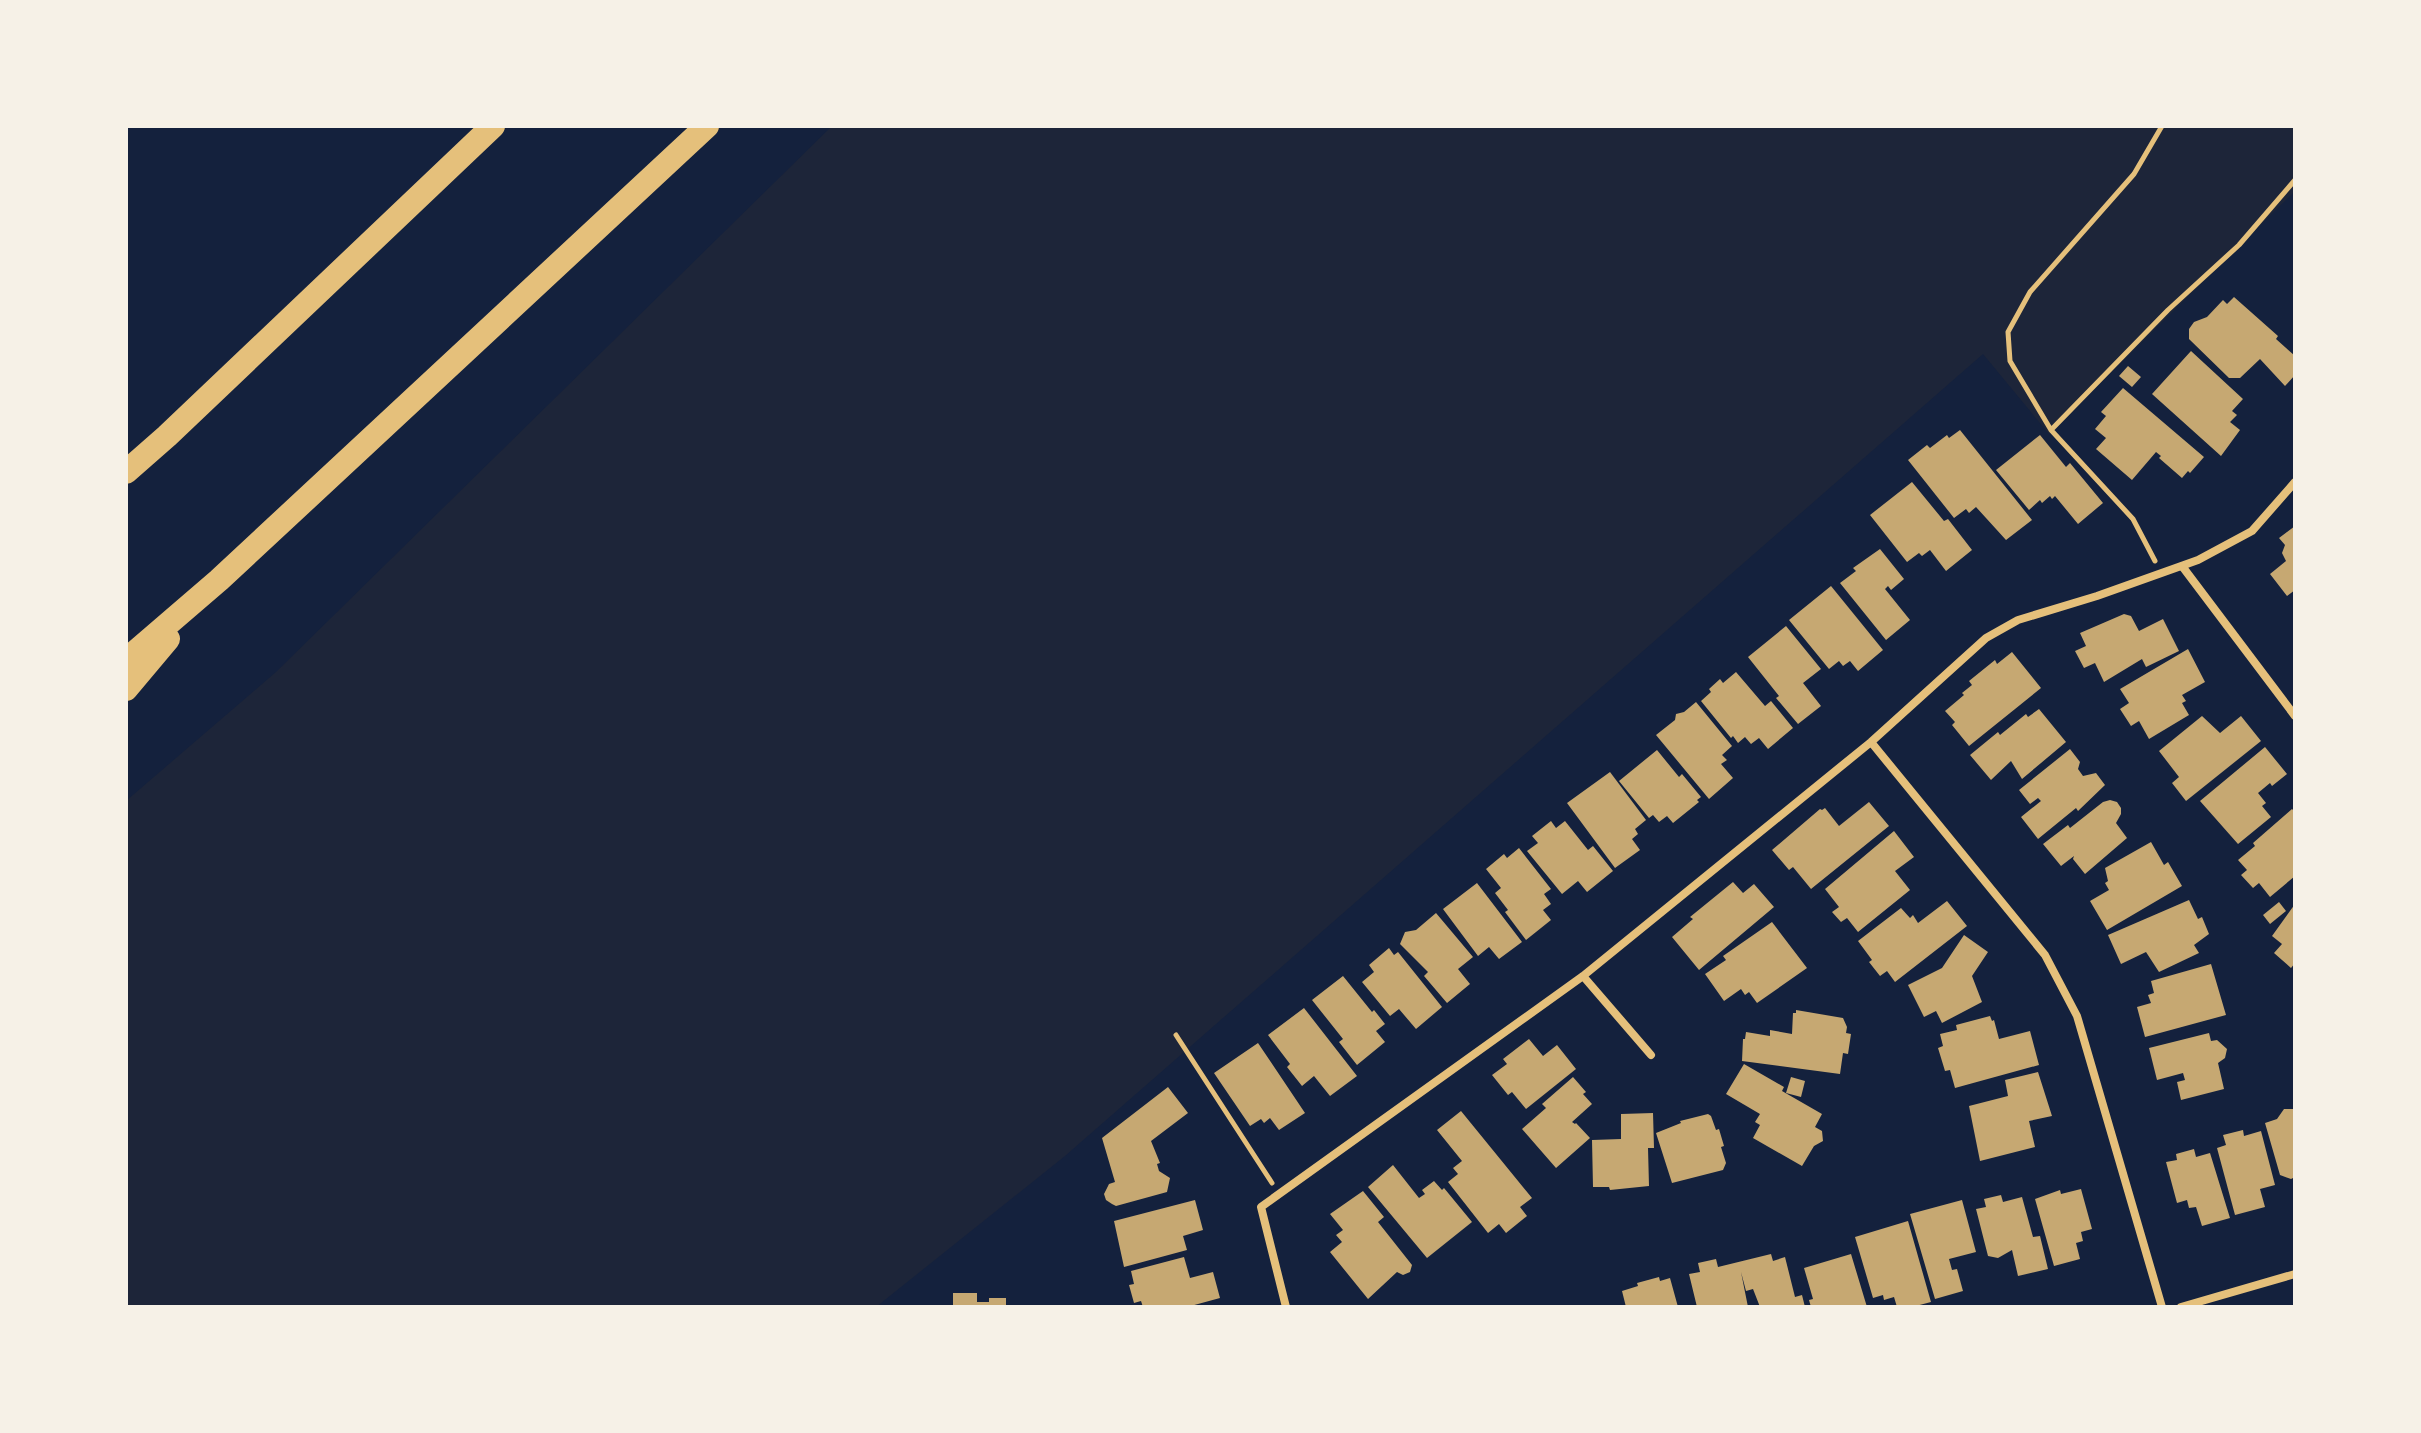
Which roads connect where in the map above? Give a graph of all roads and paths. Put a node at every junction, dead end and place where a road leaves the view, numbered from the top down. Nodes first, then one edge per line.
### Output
1 (493, 126) edge
2 (707, 126) edge
3 (2162, 126) edge
4 (2295, 180) edge
5 (2051, 430) junction
6 (126, 472) edge
7 (2295, 482) edge
8 (2182, 566) junction
9 (2160, 573) junction
10 (219, 580) junction
11 (126, 660) edge
12 (126, 689) edge
13 (2295, 716) edge
14 (1871, 742) junction
15 (1583, 976) junction
16 (1176, 1035) dead end
17 (1651, 1055) dead end
18 (1279, 1194) junction
19 (2295, 1274) edge
20 (1286, 1307) edge
21 (2162, 1307) edge
22 (2181, 1307) edge

1 - 6 highway
2 - 10 highway
3 - 5 path
4 - 5 path
5 - 9 path
7 - 8 street
8 - 9 street
8 - 13 street
9 - 14 street
10 - 11 highway
10 - 12 highway
14 - 15 street
14 - 21 street
15 - 17 street
15 - 18 street
16 - 18 path
18 - 20 street
19 - 22 street

